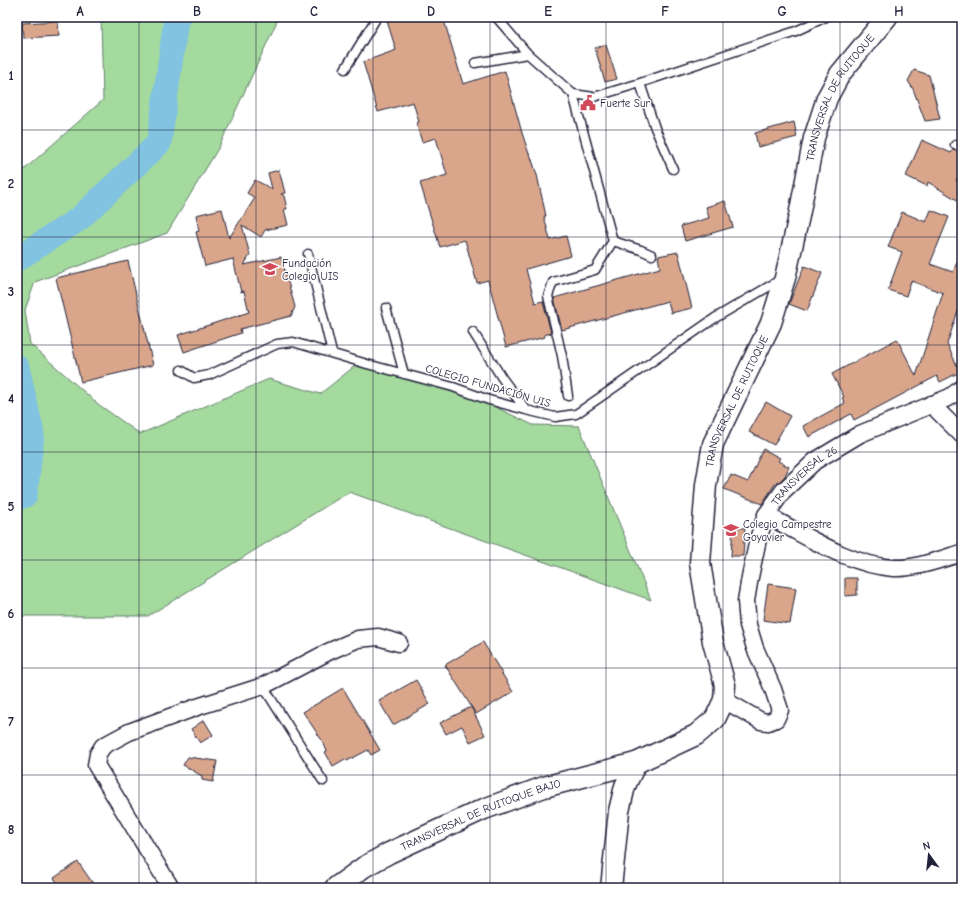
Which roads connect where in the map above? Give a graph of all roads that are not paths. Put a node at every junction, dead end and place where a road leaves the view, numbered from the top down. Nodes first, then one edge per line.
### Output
1 (377, 17) edge
2 (496, 17) edge
3 (826, 17) edge
4 (886, 17) edge
5 (528, 54) junction
6 (475, 63) dead end
7 (345, 69) dead end
8 (640, 83) junction
9 (573, 94) junction
10 (673, 169) dead end
11 (613, 241) junction
12 (308, 254) dead end
13 (652, 255) dead end
14 (785, 278) junction
15 (386, 308) dead end
16 (473, 332) dead end
17 (332, 352) junction
18 (181, 370) dead end
19 (404, 374) junction
20 (962, 388) edge
21 (568, 396) dead end
22 (931, 404) junction
23 (526, 410) junction
24 (962, 435) edge
25 (766, 515) junction
26 (962, 553) edge
27 (399, 643) dead end
28 (263, 686) junction
29 (724, 700) junction
30 (636, 763) junction
31 (323, 781) dead end
32 (171, 888) edge
33 (335, 888) edge
34 (611, 888) edge

1 - 7 lane
2 - 5 lane
3 - 8 lane
4 - 14 street, TRANSVERSAL DE RUITOQUE
5 - 6 lane
5 - 9 lane
8 - 9 lane
8 - 10 lane
9 - 11 lane
11 - 13 lane
11 - 21 lane
12 - 17 lane
14 - 23 lane, COLEGIO FUNDACIÓN UIS
14 - 29 street, TRANSVERSAL DE RUITOQUE
15 - 19 lane
16 - 23 lane
17 - 18 lane, COLEGIO FUNDACIÓN UIS
17 - 19 lane, COLEGIO FUNDACIÓN UIS
19 - 23 lane, COLEGIO FUNDACIÓN UIS
20 - 22 street, TRANSVERSAL 26
22 - 24 street
22 - 25 street, TRANSVERSAL 26
25 - 26 street
25 - 29 street, TRANSVERSAL 26
27 - 28 street
28 - 31 lane
28 - 32 street
29 - 30 street, TRANSVERSAL DE RUITOQUE
30 - 33 street, TRANSVERSAL DE RUITOQUE BAJO
30 - 34 street

